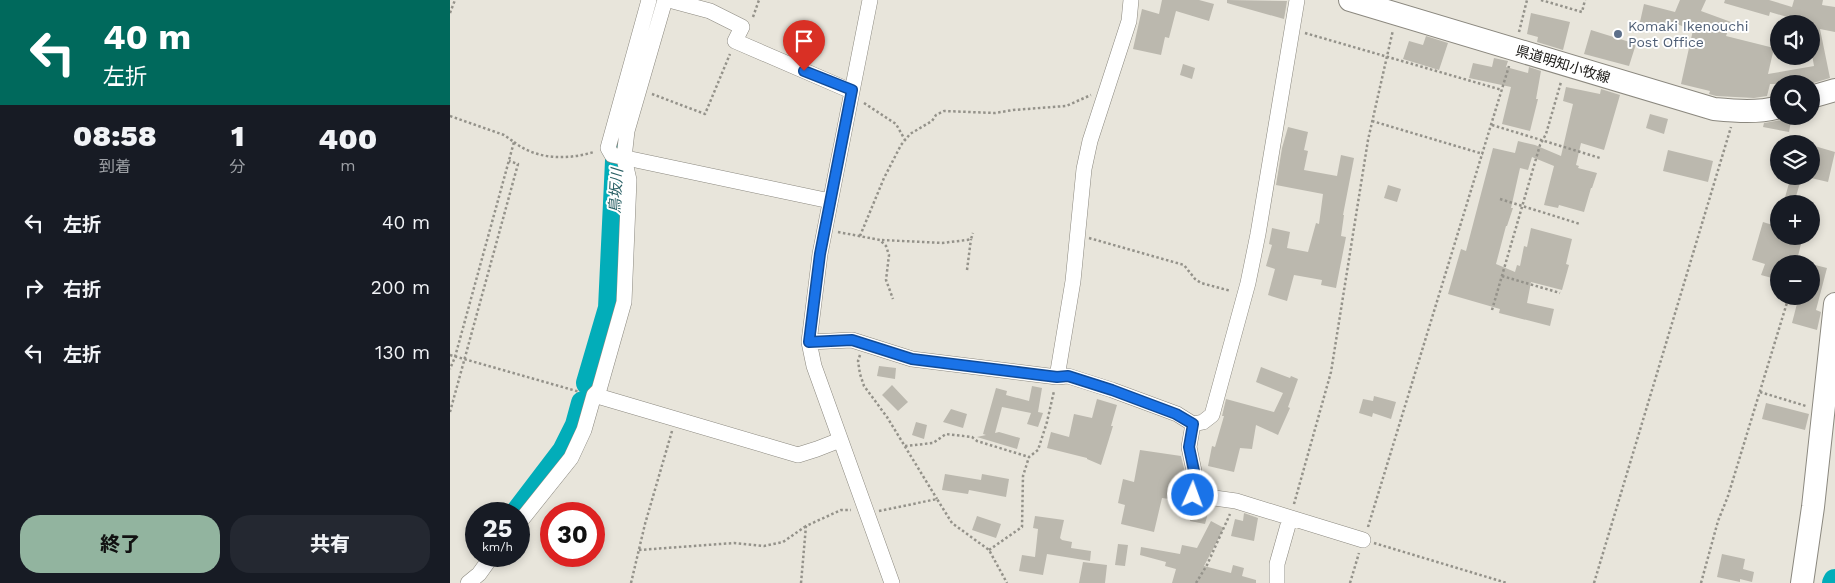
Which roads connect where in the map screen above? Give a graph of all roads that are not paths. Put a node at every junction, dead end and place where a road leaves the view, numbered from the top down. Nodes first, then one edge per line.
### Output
1 (649, 0) edge
2 (665, 0) edge
3 (669, 0) edge
4 (870, 0) edge
5 (1131, 0) edge
6 (1296, 0) edge
7 (1350, 0) edge
8 (1835, 90) edge
9 (851, 92) junction
10 (1820, 94) edge
11 (1770, 109) edge
12 (617, 155) junction
13 (830, 202) junction
14 (1835, 304) edge
15 (809, 342) junction
16 (1057, 377) junction
17 (594, 395) junction
18 (1193, 424) junction
19 (840, 440) junction
20 (530, 509) edge
21 (1290, 518) junction
22 (1364, 540) road end
23 (483, 567) edge
24 (468, 583) edge
25 (892, 583) edge
26 (1277, 583) edge
27 (1802, 583) edge

1 - 12 street
2 - 12 street
3 - 9 street
4 - 9 street
5 - 16 street
6 - 18 street
7 - 11 main road, 県道明知小牧線
8 - 10 main road
9 - 13 street
12 - 13 street
12 - 17 street
13 - 15 street
14 - 27 main road
15 - 16 street
15 - 19 street
16 - 18 street
17 - 19 street
17 - 20 street
18 - 21 street
19 - 25 street
21 - 22 street
21 - 26 street
23 - 24 street

